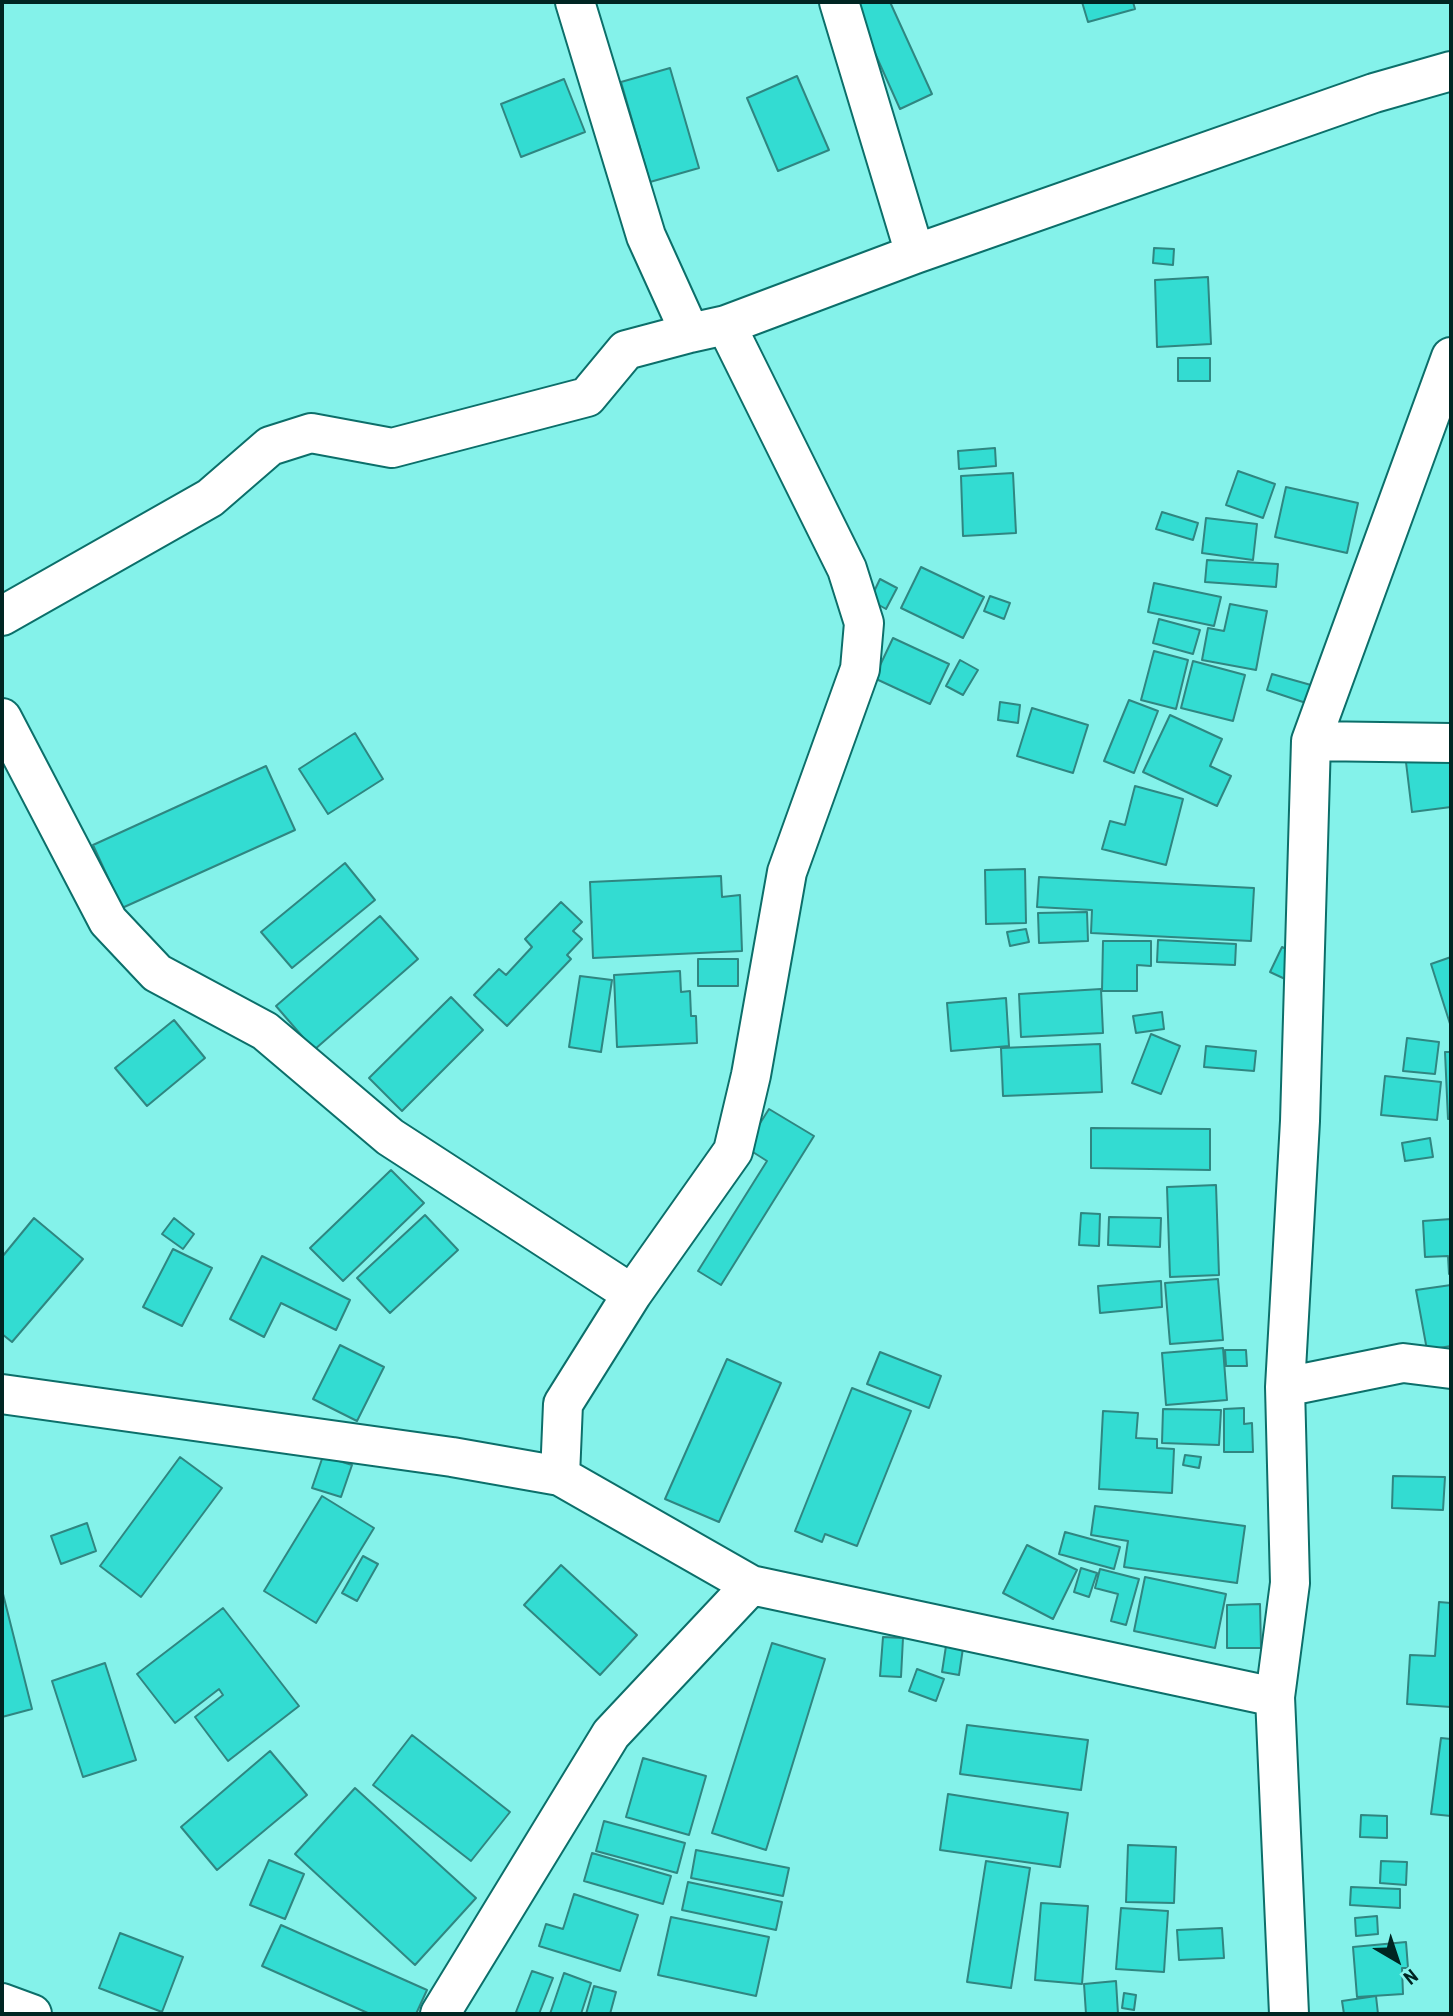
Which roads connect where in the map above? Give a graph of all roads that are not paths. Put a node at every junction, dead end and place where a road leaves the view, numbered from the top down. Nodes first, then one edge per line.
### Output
1 (575, 2) edge
2 (839, 2) edge
3 (1451, 71) edge
4 (915, 254) junction
5 (708, 329) junction
6 (1451, 357) edge
7 (2, 616) edge
8 (2, 718) edge
9 (1311, 741) junction
10 (1451, 743) edge
11 (632, 1294) junction
12 (1451, 1369) edge
13 (1284, 1387) junction
14 (2, 1394) edge
15 (560, 1476) junction
16 (751, 1585) junction
17 (1275, 1697) junction
18 (2, 2003) edge
19 (32, 2014) edge
20 (440, 2014) edge
21 (1289, 2014) edge

1 - 5 street
2 - 4 street
3 - 4 street
4 - 5 street
5 - 7 street
5 - 11 street
6 - 9 street
8 - 11 street
9 - 10 street
9 - 13 street
11 - 15 street
12 - 13 street
13 - 17 street
14 - 15 street
15 - 16 street
16 - 17 street
16 - 20 street
17 - 21 street
18 - 19 street

